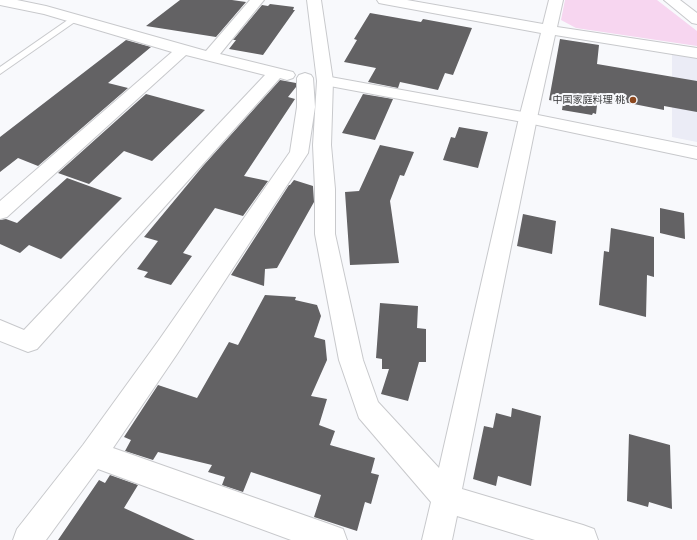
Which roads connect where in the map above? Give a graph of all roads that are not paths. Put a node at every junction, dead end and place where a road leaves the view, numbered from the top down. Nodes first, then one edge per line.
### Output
1 (258, 0) edge
2 (314, 0) edge
3 (384, 0) edge
4 (556, 0) edge
5 (671, 0) edge
6 (0, 1) edge
7 (75, 18) junction
8 (697, 20) edge
9 (549, 30) junction
10 (183, 50) junction
11 (697, 53) edge
12 (209, 57) junction
13 (0, 71) edge
14 (276, 73) junction
15 (315, 79) junction
16 (528, 118) junction
17 (697, 153) edge
18 (0, 212) edge
19 (0, 330) edge
20 (93, 454) junction
21 (446, 498) junction
22 (28, 540) edge
23 (332, 540) edge
24 (437, 540) edge
25 (583, 540) edge

1 - 12 street
2 - 15 street
3 - 9 street
4 - 9 street
5 - 8 street
6 - 7 street
7 - 10 street
7 - 13 lane
9 - 11 street
9 - 16 street
10 - 12 street
10 - 18 street
12 - 14 street
14 - 15 street
14 - 19 street
15 - 16 street
15 - 20 street
15 - 21 street
16 - 17 street
16 - 21 street
20 - 22 street
20 - 23 street
21 - 24 street
21 - 25 street

